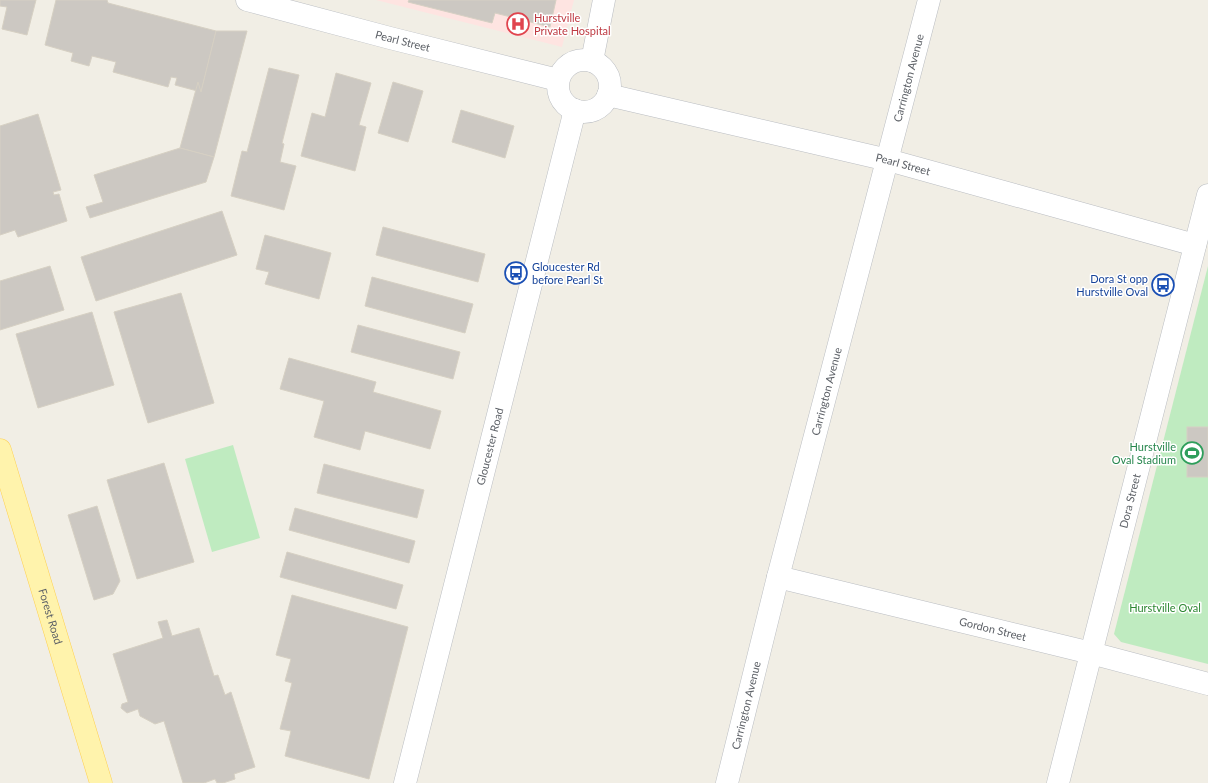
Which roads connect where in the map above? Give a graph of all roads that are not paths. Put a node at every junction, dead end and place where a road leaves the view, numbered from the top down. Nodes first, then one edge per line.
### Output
1 (247, 0) edge
2 (604, 0) edge
3 (929, 0) edge
4 (592, 61) junction
5 (558, 80) junction
6 (608, 95) junction
7 (575, 110) junction
8 (888, 160) junction
9 (1208, 195) edge
10 (1195, 245) junction
11 (0, 450) edge
12 (778, 577) junction
13 (1091, 653) junction
14 (1208, 684) edge
15 (101, 783) edge
16 (404, 783) edge
17 (727, 783) edge
18 (1058, 783) edge

1 - 5 street, Pearl Street
2 - 4 street
3 - 8 street, Carrington Avenue
4 - 5 street
4 - 6 street
5 - 7 street
6 - 7 street
6 - 8 street, Pearl Street
7 - 16 street, Gloucester Road
8 - 10 street, Pearl Street
8 - 12 street, Carrington Avenue
9 - 10 street, Dora Street
10 - 13 street, Dora Street
11 - 15 main road, Forest Road
12 - 13 street, Gordon Street
12 - 17 street, Carrington Avenue
13 - 14 street, Gordon Street
13 - 18 street, Dora Street

